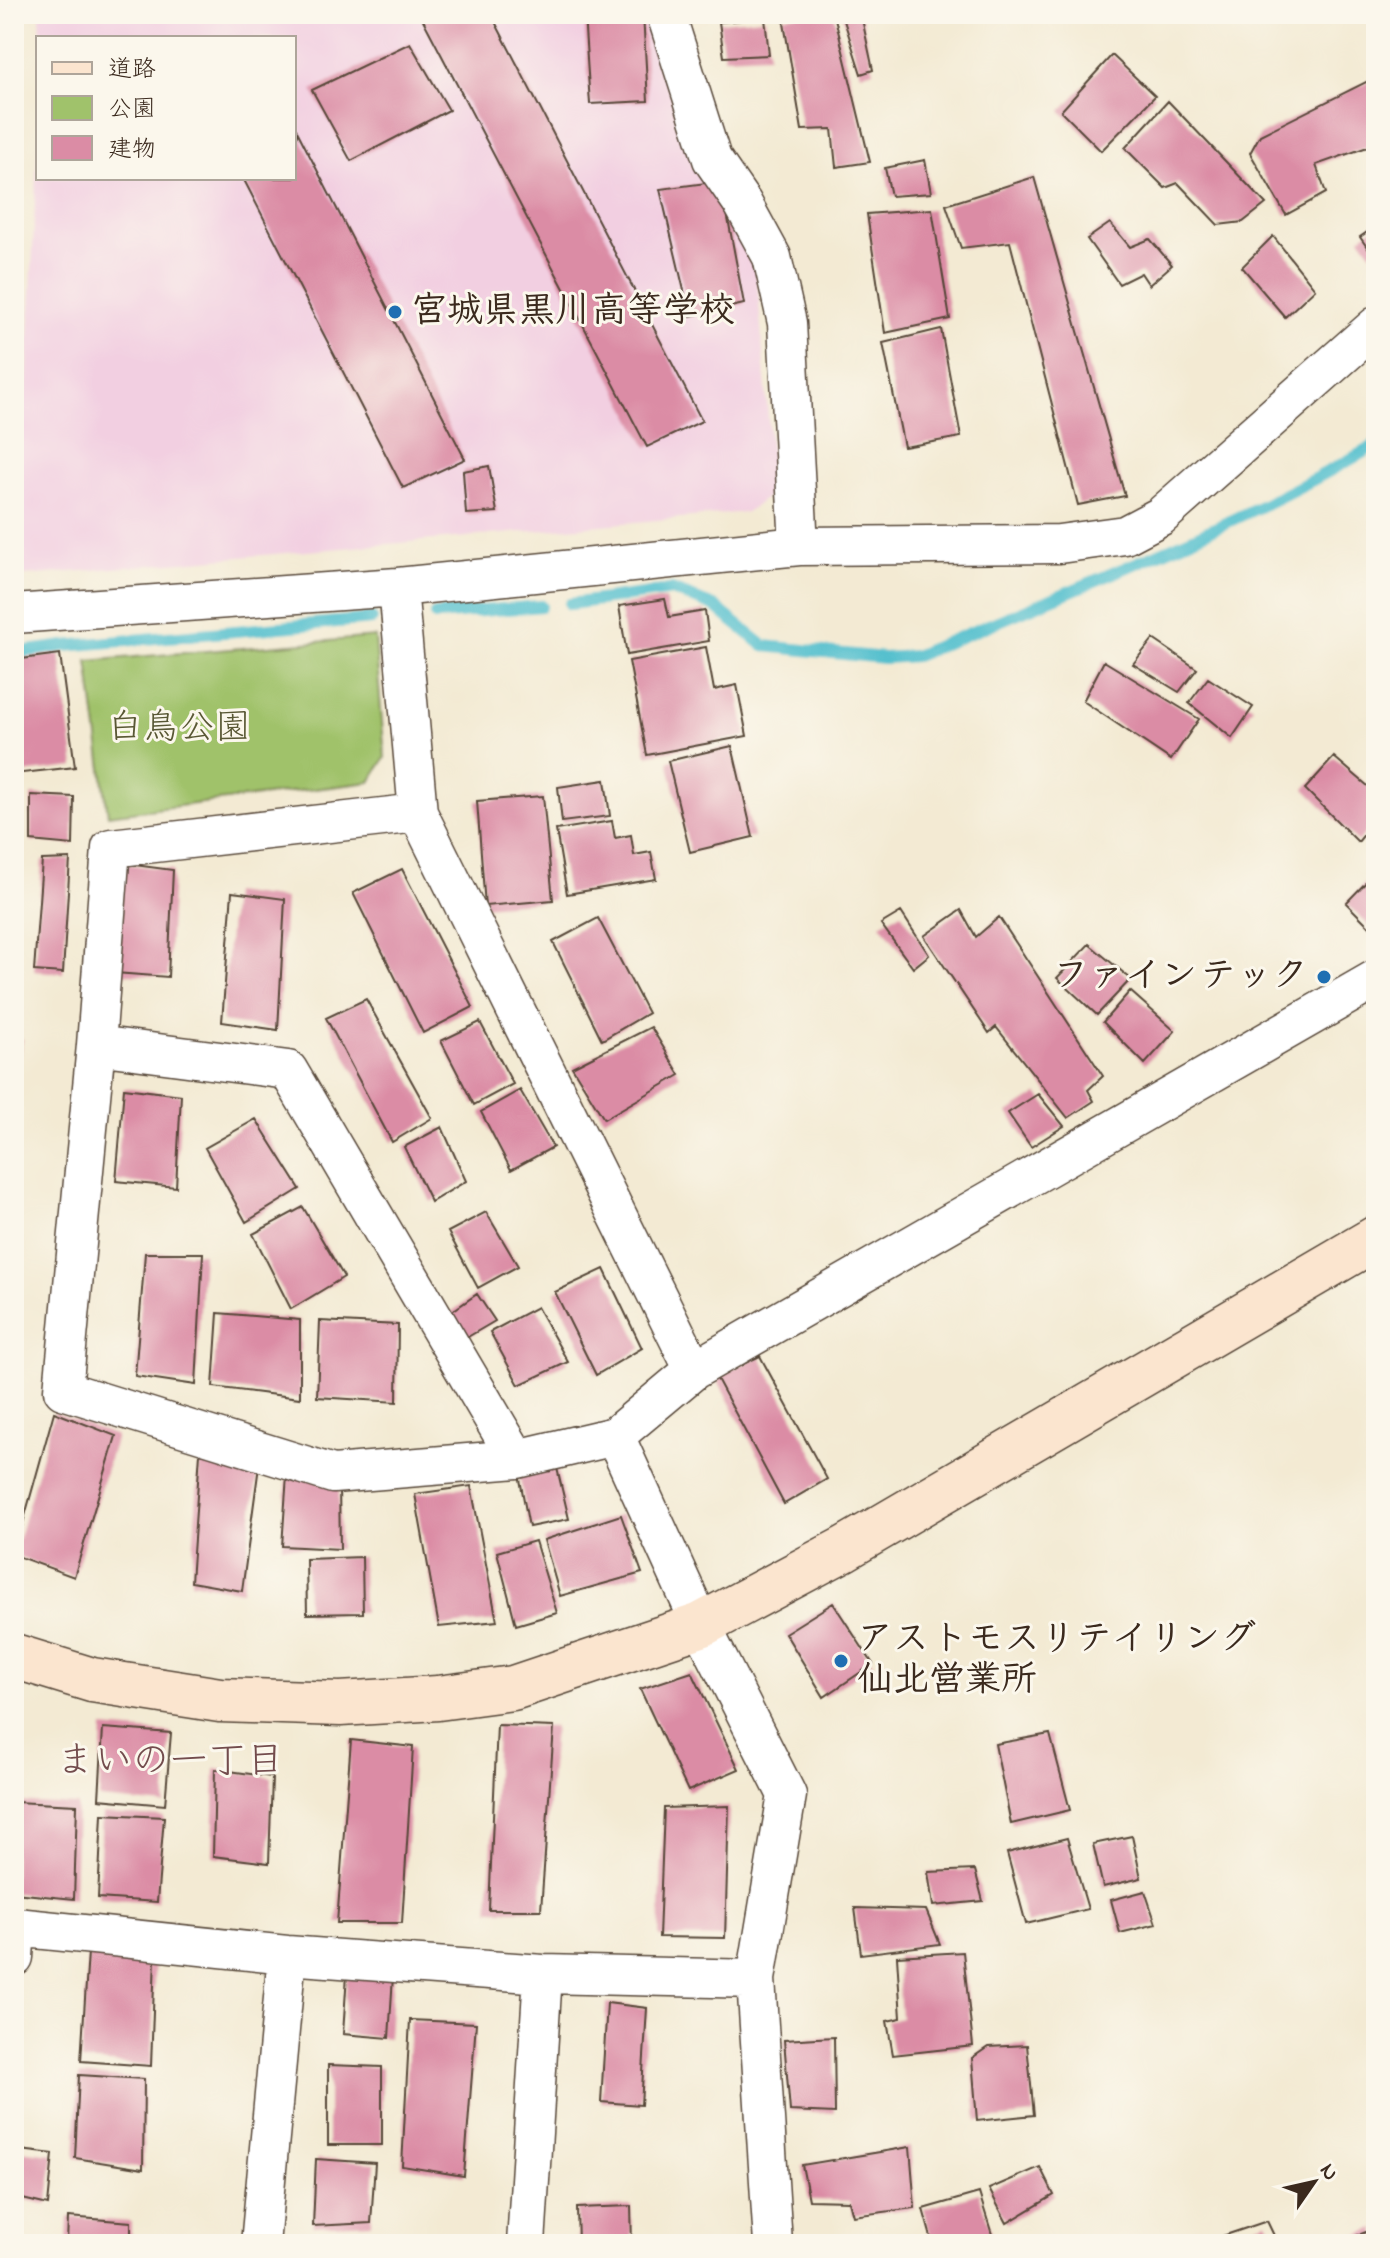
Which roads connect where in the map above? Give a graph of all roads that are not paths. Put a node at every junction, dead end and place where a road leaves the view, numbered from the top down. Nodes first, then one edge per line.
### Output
1 (666, 14) edge
2 (1376, 326) edge
3 (799, 546) junction
4 (398, 587) junction
5 (14, 614) edge
6 (418, 813) junction
7 (1376, 982) edge
8 (96, 1045) junction
9 (1376, 1238) edge
10 (694, 1370) junction
11 (615, 1436) junction
12 (517, 1459) junction
13 (701, 1625) junction
14 (14, 1656) edge
15 (287, 1955) junction
16 (14, 1957) edge
17 (543, 1974) junction
18 (756, 1979) junction
19 (260, 2244) edge
20 (526, 2244) edge
21 (773, 2244) edge

1 - 3 street
2 - 3 street
3 - 4 street
4 - 5 street
4 - 6 street
6 - 8 street
6 - 10 street
7 - 10 street
8 - 12 street
8 - 12 street
9 - 13 street
10 - 11 street
11 - 12 street
11 - 13 street
13 - 14 street
13 - 18 street
15 - 16 street
15 - 17 street
15 - 19 street
17 - 18 street
17 - 20 street
18 - 21 street

